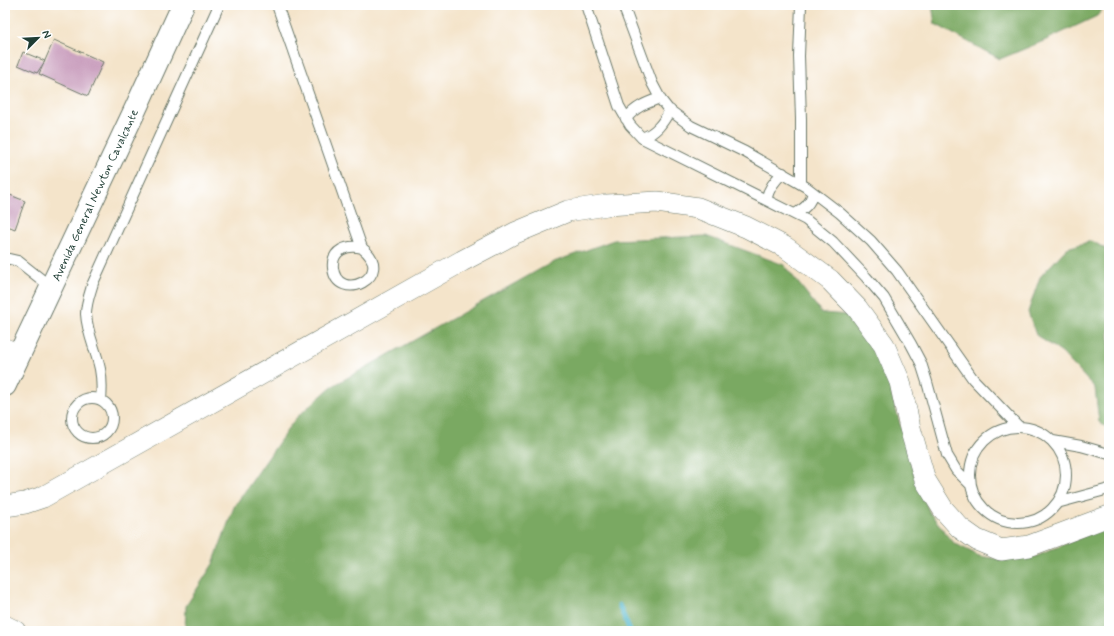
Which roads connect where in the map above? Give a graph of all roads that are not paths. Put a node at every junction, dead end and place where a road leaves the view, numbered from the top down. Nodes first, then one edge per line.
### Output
1 (183, 5) edge
2 (219, 5) edge
3 (277, 5) edge
4 (586, 5) edge
5 (623, 5) edge
6 (801, 5) edge
7 (660, 98) junction
8 (670, 110) junction
9 (626, 119) junction
10 (642, 138) junction
11 (783, 173) junction
12 (801, 184) junction
13 (813, 193) junction
14 (766, 200) junction
15 (795, 214) junction
16 (362, 248) junction
17 (5, 258) edge
18 (51, 286) junction
19 (12, 352) edge
20 (5, 385) edge
21 (101, 400) junction
22 (1018, 426) junction
23 (1053, 441) junction
24 (1109, 454) edge
25 (971, 485) junction
26 (1109, 489) edge
27 (1057, 503) junction
28 (5, 506) edge
29 (1109, 516) edge
30 (5, 626) edge
31 (15, 631) edge

1 - 18 main road, Avenida General Newton Cavalcante
2 - 21 lane
3 - 16 lane
4 - 9 lane
5 - 7 lane
6 - 12 lane
7 - 8 lane
7 - 9 lane
8 - 10 lane
8 - 11 lane
9 - 10 lane
10 - 14 lane
11 - 12 lane
11 - 14 lane
12 - 13 lane
13 - 15 lane
13 - 22 lane
14 - 15 lane
15 - 25 lane
16 - 16 lane
17 - 18 lane
18 - 19 main road, Avenida General Newton Cavalcante
19 - 20 main road, Avenida General Newton Cavalcante
21 - 21 lane
22 - 23 lane
22 - 25 lane
23 - 24 lane
23 - 27 lane
25 - 27 lane
26 - 27 lane
28 - 29 street
30 - 31 street

